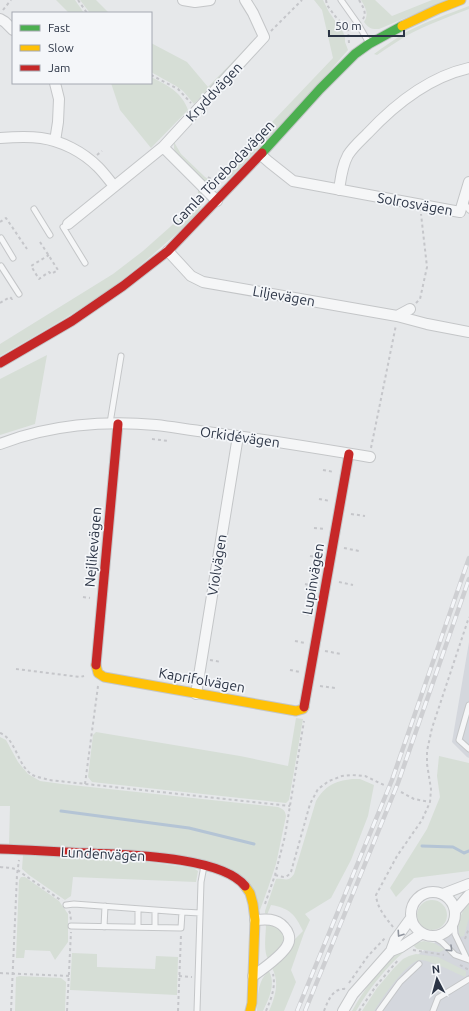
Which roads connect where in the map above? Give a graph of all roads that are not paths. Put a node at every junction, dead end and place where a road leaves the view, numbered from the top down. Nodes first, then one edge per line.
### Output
1 (183, 0) edge
2 (210, 0) edge
3 (245, 0) edge
4 (341, 0) edge
5 (461, 0) edge
6 (0, 19) edge
7 (12, 29) edge
8 (369, 44) junction
9 (469, 68) edge
10 (55, 84) edge
11 (0, 138) edge
12 (55, 141) junction
13 (163, 147) junction
14 (261, 155) junction
15 (469, 182) edge
16 (114, 186) junction
17 (339, 190) junction
18 (217, 201) junction
19 (466, 205) edge
20 (34, 209) dead end
21 (66, 225) joint
22 (50, 235) dead end
23 (1, 238) dead end
24 (168, 251) junction
25 (13, 258) dead end
26 (86, 263) dead end
27 (1, 266) dead end
28 (18, 294) road end
29 (410, 309) road end
30 (398, 316) junction
31 (469, 332) edge
32 (121, 356) dead end
33 (0, 363) edge
34 (114, 423) junction
35 (238, 436) junction
36 (0, 444) edge
37 (348, 454) junction
38 (370, 457) road end
39 (98, 673) joint
40 (196, 694) junction
41 (469, 705) edge
42 (303, 709) joint
43 (469, 749) edge
44 (0, 849) edge
45 (204, 865) junction
46 (469, 884) edge
47 (443, 894) junction
48 (469, 895) edge
49 (66, 905) road end
50 (105, 906) junction
51 (138, 909) junction
52 (155, 910) junction
53 (455, 911) junction
54 (182, 912) junction
55 (200, 912) junction
56 (411, 918) junction
57 (255, 920) junction
58 (454, 922) junction
59 (71, 926) road end
60 (104, 927) junction
61 (138, 927) junction
62 (155, 927) junction
63 (421, 934) junction
64 (434, 937) junction
65 (391, 951) junction
66 (468, 960) edge
67 (419, 964) dead end
68 (254, 976) junction
69 (469, 979) edge
70 (197, 1011) edge
71 (250, 1011) edge
72 (343, 1011) edge
73 (379, 1011) edge
74 (433, 1011) edge

1 - 2 street
3 - 13 street, Kryddvägen
4 - 8 lane
5 - 8 street, Gamla Törebodavägen
6 - 7 street
8 - 14 street, Gamla Törebodavägen
9 - 17 street
10 - 12 street
11 - 12 street
12 - 16 street
13 - 16 street, Kryddvägen
13 - 18 street
14 - 17 street, Solrosvägen
14 - 18 street, Gamla Törebodavägen
15 - 19 street, Solrosvägen
16 - 21 street, Kryddvägen
17 - 19 street, Solrosvägen
18 - 24 street, Gamla Törebodavägen
20 - 22 lane
21 - 26 lane
23 - 25 lane
24 - 30 street, Liljevägen
24 - 33 street, Gamla Törebodavägen
27 - 28 lane
29 - 30 street
30 - 31 street, Liljevägen
32 - 34 lane
34 - 35 street, Orkidévägen
34 - 36 street, Orkidévägen
34 - 39 street, Nejlikevägen
35 - 37 street, Orkidévägen
35 - 40 street, Violvägen
37 - 38 street, Orkidévägen
37 - 42 street, Lupinvägen
39 - 40 street, Kaprifolvägen
40 - 42 street, Kaprifolvägen
41 - 43 lane
44 - 45 street, Lundenvägen
45 - 55 lane
45 - 57 street, Lundenvägen
46 - 47 street
47 - 53 street
47 - 56 street
48 - 53 street
49 - 50 lane
50 - 51 lane
50 - 60 lane
51 - 52 lane
51 - 61 lane
52 - 54 lane
52 - 62 lane
53 - 58 street
54 - 55 lane
54 - 62 lane
55 - 70 lane
56 - 63 street
56 -> 65 street
57 - 68 street, Lundenvägen
57 - 68 street
58 - 64 street
58 - 66 lane
59 - 60 lane
60 - 61 lane
61 - 62 lane
63 - 64 street
63 - 65 street
64 -> 66 lane
65 - 72 street
67 - 73 lane
68 - 71 street, Lundenvägen
69 - 74 lane

